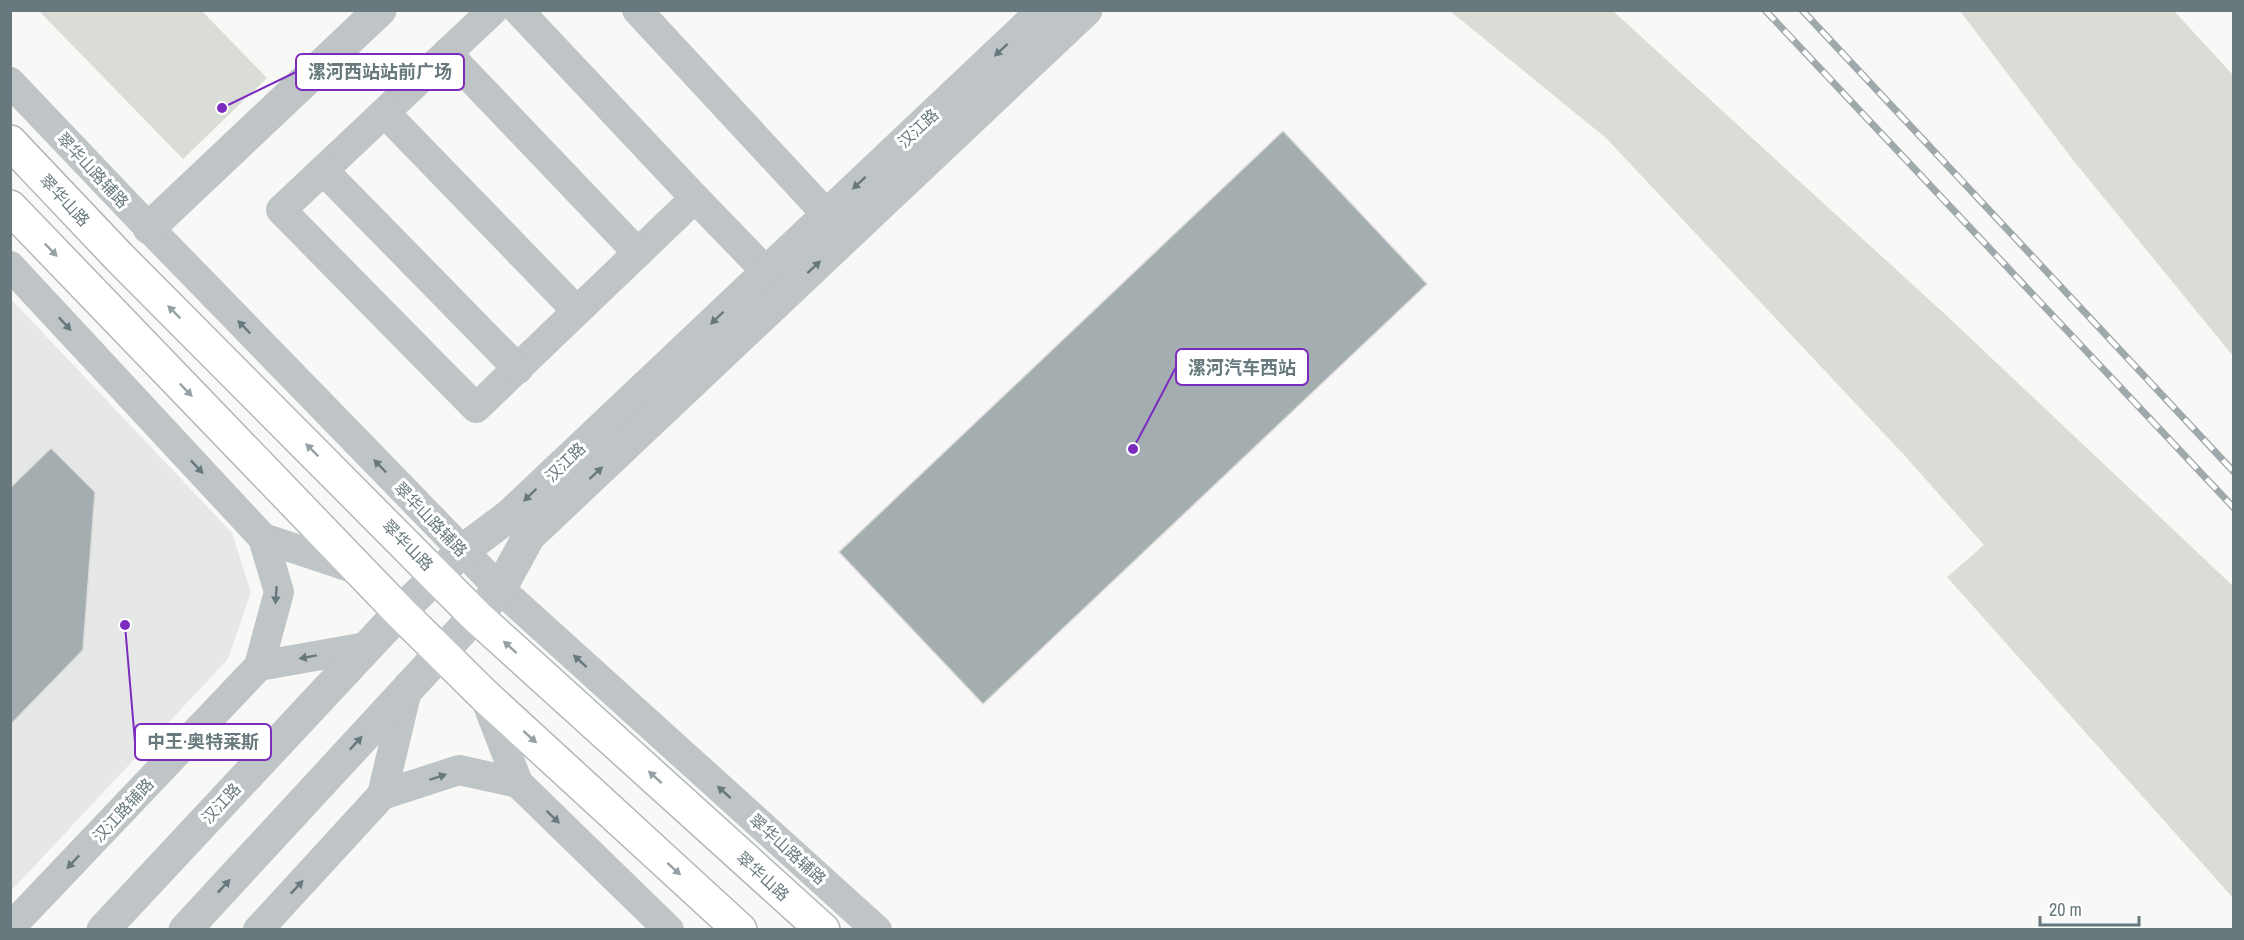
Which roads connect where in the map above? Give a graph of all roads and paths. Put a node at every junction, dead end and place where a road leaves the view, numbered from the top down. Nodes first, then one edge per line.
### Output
1 (380, 10) edge
2 (493, 10) edge
3 (518, 10) edge
4 (637, 10) edge
5 (1044, 10) edge
6 (1086, 10) edge
7 (447, 53) junction
8 (10, 82) edge
9 (385, 113) junction
10 (10, 142) edge
11 (324, 171) junction
12 (695, 198) junction
13 (10, 207) edge
14 (836, 225) junction
15 (148, 228) junction
16 (638, 253) junction
17 (10, 266) edge
18 (776, 282) junction
19 (577, 311) junction
20 (518, 369) junction
21 (263, 538) junction
22 (462, 551) junction
23 (359, 570) junction
24 (437, 574) junction
25 (500, 589) junction
26 (400, 612) junction
27 (476, 616) junction
28 (366, 647) junction
29 (441, 652) junction
30 (259, 666) junction
31 (408, 686) junction
32 (484, 695) junction
33 (518, 783) junction
34 (382, 795) junction
35 (10, 928) edge
36 (103, 930) edge
37 (184, 930) edge
38 (258, 930) edge
39 (669, 930) edge
40 (740, 930) edge
41 (823, 930) edge
42 (877, 930) edge

1 - 15 street
2 - 7 street
3 - 12 street
4 - 14 street
5 -> 14 street, 汉江路
6 - 14 street, 汉江路
7 - 9 street
7 - 16 street
8 - 15 street, 翠华山路辅路
9 - 11 street
9 - 19 street
24 -> 10 main road, 翠华山路
11 - 20 street
11 - 20 street
12 - 16 street
12 - 18 street
13 -> 23 main road
14 - 18 street, 汉江路
22 -> 15 street, 翠华山路辅路
16 - 19 street
17 -> 21 street
18 -> 22 street, 汉江路
25 -> 18 street, 汉江路
19 - 20 street
21 - 23 street
21 -> 30 street
22 - 24 street, 汉江路
22 - 25 street, 翠华山路辅路
23 - 26 main road
24 - 26 street, 汉江路
24 - 27 main road, 翠华山路
25 - 27 street, 汉江路
42 -> 25 street, 翠华山路辅路
26 - 28 street, 汉江路
26 - 29 main road
27 - 29 street, 汉江路
41 -> 27 main road, 翠华山路
28 -> 30 street
28 - 36 street, 汉江路
29 - 31 street, 汉江路
29 - 32 main road
30 -> 35 street, 汉江路辅路
31 - 34 street
37 -> 31 street, 汉江路
32 - 33 street
32 -> 40 main road
34 -> 33 street
33 -> 39 street
38 -> 34 street

